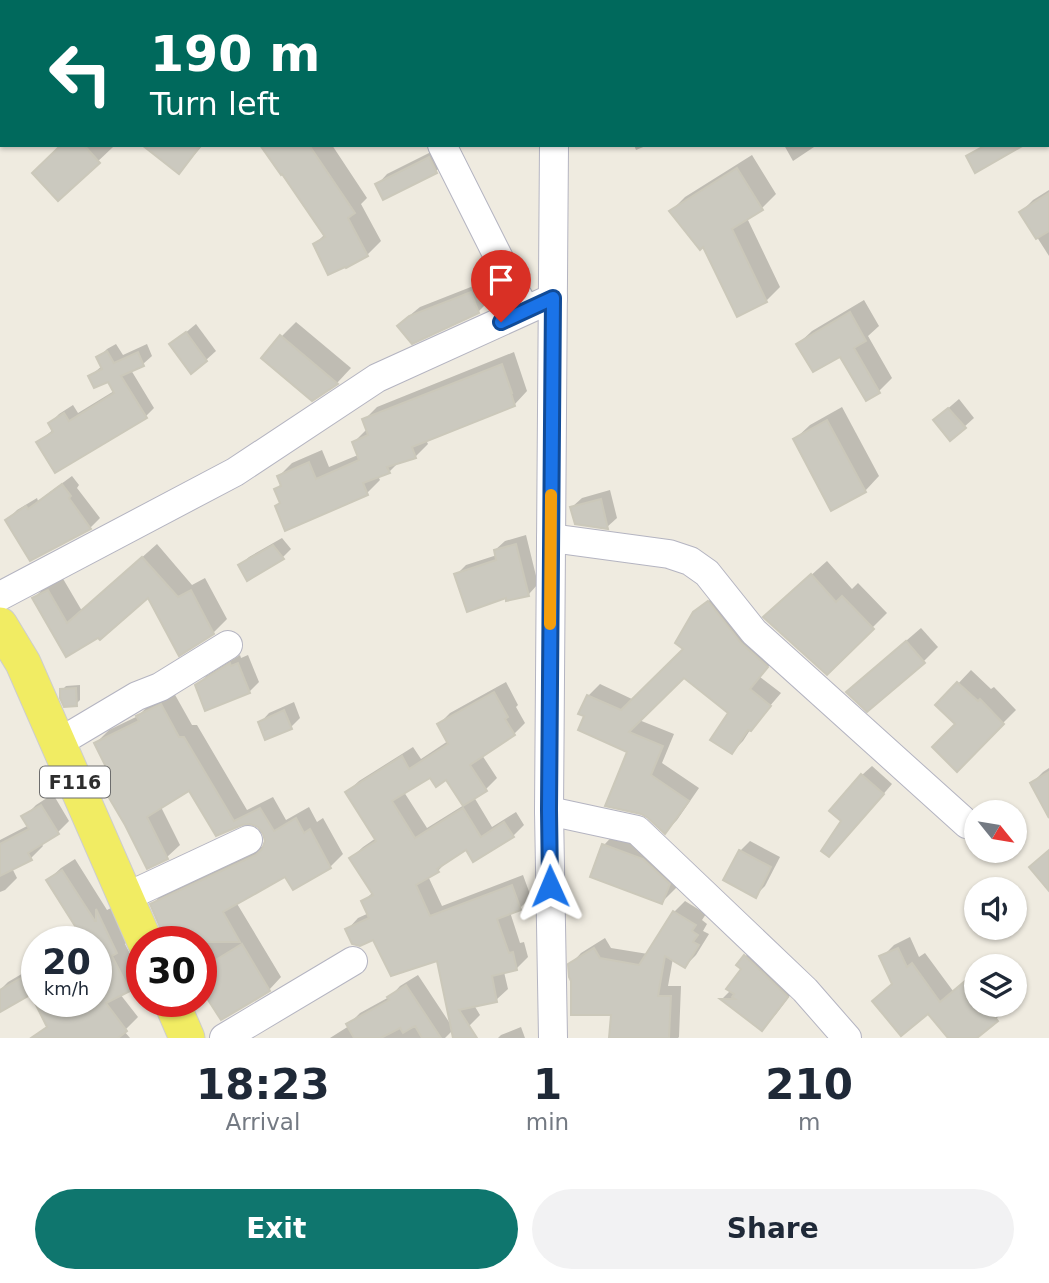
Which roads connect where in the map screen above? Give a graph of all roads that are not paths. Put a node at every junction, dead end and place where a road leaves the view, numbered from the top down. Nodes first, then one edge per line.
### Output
1 (443, 147) edge
2 (554, 147) edge
3 (553, 298) junction
4 (526, 310) junction
5 (551, 537) junction
6 (0, 596) edge
7 (0, 625) edge
8 (228, 645) dead end
9 (58, 743) junction
10 (549, 810) junction
11 (964, 821) edge
12 (248, 840) dead end
13 (126, 897) junction
14 (138, 926) edge
15 (354, 961) dead end
16 (178, 1017) edge
17 (187, 1038) edge
18 (224, 1038) edge
19 (553, 1038) edge
20 (847, 1038) edge

1 - 4 street
2 - 3 street
3 - 4 street
3 - 5 street
4 - 6 street
5 - 10 street
5 - 11 street
7 - 9 main road, F116
8 - 9 street
9 - 13 main road, F116
10 - 19 street
10 - 20 street
12 - 13 street
13 - 14 main road, F116
15 - 18 street
16 - 17 main road

